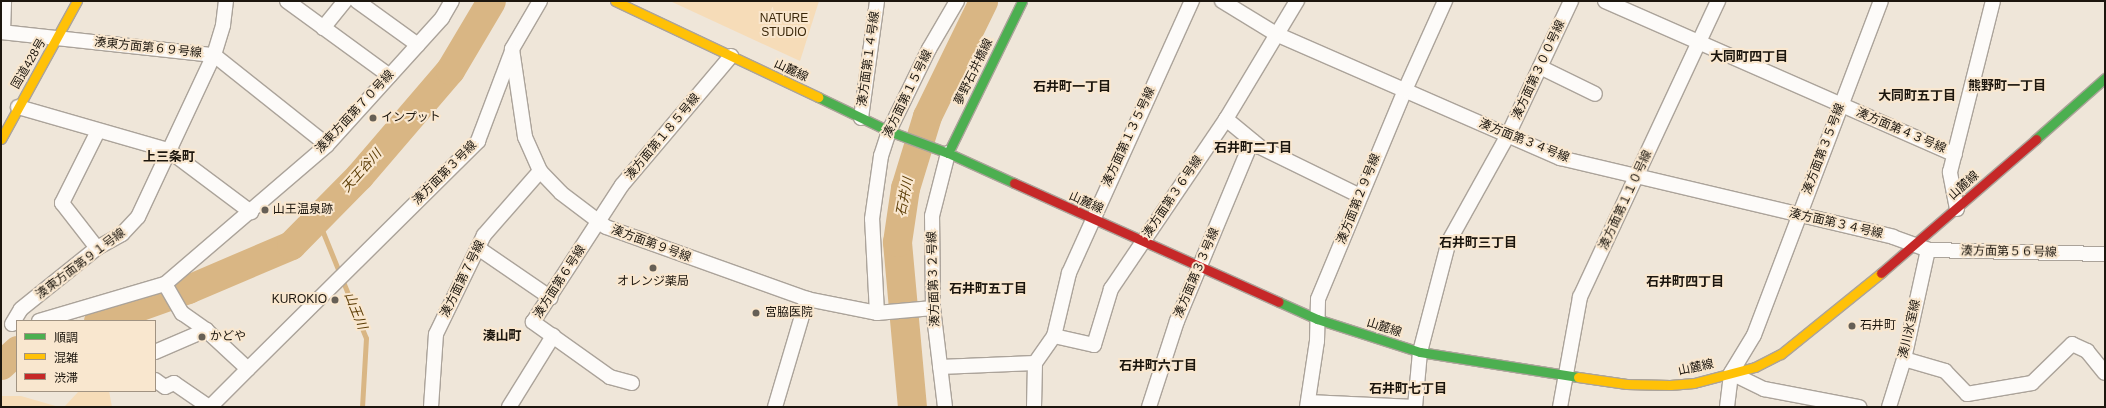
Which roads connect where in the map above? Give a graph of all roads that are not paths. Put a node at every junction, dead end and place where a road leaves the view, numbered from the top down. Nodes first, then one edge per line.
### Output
1 (4, 1) edge
2 (77, 1) edge
3 (226, 1) edge
4 (287, 1) edge
5 (345, 1) edge
6 (357, 1) edge
7 (452, 1) edge
8 (540, 1) edge
9 (615, 1) edge
10 (877, 1) edge
11 (957, 1) edge
12 (1022, 1) edge
13 (1192, 1) edge
14 (1222, 1) edge
15 (1297, 1) edge
16 (1445, 1) edge
17 (1571, 1) edge
18 (1605, 1) edge
19 (1718, 1) edge
20 (1881, 1) edge
21 (1993, 1) edge
22 (323, 28) junction
23 (2, 32) edge
24 (1276, 34) junction
25 (58, 38) junction
26 (1699, 43) junction
27 (418, 45) junction
28 (512, 49) junction
29 (214, 55) junction
30 (731, 56) junction
31 (1540, 67) junction
32 (390, 76) junction
33 (2105, 78) edge
34 (1405, 90) junction
35 (1595, 94) dead end
36 (1841, 105) junction
37 (18, 107) junction
38 (861, 118) junction
39 (1226, 119) junction
40 (98, 131) junction
41 (894, 133) junction
42 (1508, 135) junction
43 (1, 139) edge
44 (1252, 141) junction
45 (327, 146) junction
46 (168, 150) junction
47 (948, 153) junction
48 (1955, 155) junction
49 (540, 171) junction
50 (1637, 176) junction
51 (1360, 196) junction
52 (1957, 209) junction
53 (251, 212) junction
54 (1799, 216) junction
55 (1092, 219) junction
56 (599, 222) junction
57 (1143, 241) junction
58 (1914, 247) junction
59 (97, 248) junction
60 (478, 248) junction
61 (1928, 250) junction
62 (2105, 254) edge
63 (1200, 267) junction
64 (166, 286) junction
65 (551, 298) junction
66 (807, 299) junction
67 (933, 308) junction
68 (877, 313) junction
69 (1317, 319) junction
70 (44, 320) edge
71 (10, 326) edge
72 (206, 330) junction
73 (553, 336) junction
74 (1054, 336) junction
75 (156, 352) edge
76 (1420, 352) junction
77 (1904, 360) junction
78 (1035, 363) junction
79 (940, 367) junction
80 (248, 369) junction
81 (1731, 373) junction
82 (2105, 373) edge
83 (1565, 375) junction
84 (156, 381) edge
85 (632, 382) dead end
86 (1308, 404) edge
87 (210, 407) edge
88 (431, 407) edge
89 (509, 407) edge
90 (775, 407) edge
91 (945, 407) edge
92 (1034, 407) edge
93 (1149, 407) edge
94 (1415, 407) edge
95 (1560, 407) edge
96 (1727, 407) edge
97 (1859, 407) edge
98 (1889, 407) edge

1 - 23 street
2 - 25 main road, 国道428号
3 - 29 street, 湊東方面第９１号線
4 - 22 street
5 - 22 street
6 - 27 street
7 - 27 street, 湊東方面第７０号線
8 - 28 street
9 - 30 main road, 山麓線
10 - 38 street, 湊方面第１４号線
11 - 41 street, 湊方面第１５号線
12 - 47 main road, 夢野石井橋線
13 - 55 street, 湊方面第１３５号線
14 - 24 street, 湊方面第３４号線
15 - 24 street, 湊方面第３６号線
16 - 34 street, 湊方面第２９号線
17 - 31 street, 湊方面第３００号線
18 - 26 street, 湊方面第４３号線
19 - 26 street, 湊方面第１１０号線
20 - 36 street, 湊方面第３５号線
21 - 48 street
22 - 32 street
23 - 25 street, 湊東方面第６９号線
24 - 34 street, 湊方面第３４号線
24 - 39 street, 湊方面第３６号線
25 - 29 street, 湊東方面第６９号線
25 - 37 main road, 国道428号
26 - 36 street, 湊方面第４３号線
26 - 50 street, 湊方面第１１０号線
27 - 32 street, 湊東方面第７０号線
28 - 49 street, 湊方面第９号線
28 - 80 street, 湊方面第３号線
29 - 45 street, 湊東方面第６９号線
29 - 46 street, 湊東方面第９１号線
30 - 38 main road, 山麓線
30 - 56 street, 湊方面第１８５号線
31 - 35 street
31 - 42 street, 湊方面第３００号線
32 - 45 street, 湊東方面第７０号線
33 - 52 main road, 山麓線
34 - 42 street, 湊方面第３４号線
34 - 51 street, 湊方面第２９号線
36 - 48 street, 湊方面第４３号線
36 - 54 street, 湊方面第３５号線
37 - 40 street
37 - 43 main road, 国道428号
38 - 41 main road, 山麓線
39 - 44 street
39 - 57 street, 湊方面第３６号線
40 - 46 street
40 - 59 street
41 - 47 main road, 山麓線
41 - 68 street, 湊方面第１５号線
42 - 50 street, 湊方面第３４号線
42 - 76 street, 湊方面第３００号線
44 - 51 street
44 - 63 street, 湊方面第３３号線
45 - 53 street, 湊東方面第７０号線
46 - 53 street
46 - 59 street, 湊東方面第９１号線
47 - 55 main road, 山麓線
47 - 67 street, 湊方面第３２号線
48 - 52 street
49 - 56 street, 湊方面第９号線
49 - 60 street, 湊方面第７号線
50 - 54 street, 湊方面第３４号線
50 - 83 street, 湊方面第１１０号線
51 - 69 street, 湊方面第２９号線
52 - 58 main road, 山麓線
53 - 64 street, 湊東方面第７０号線
54 - 58 street, 湊方面第３４号線
54 - 81 street, 湊方面第３５号線
55 - 57 main road, 山麓線
55 - 74 street, 湊方面第１３５号線
56 - 65 street, 湊方面第６号線
56 - 66 street, 湊方面第９号線
57 - 63 main road, 山麓線
57 - 74 street, 湊方面第３６号線
58 - 61 street, 湊方面第５６号線
58 - 81 main road, 山麓線
59 - 71 street, 湊東方面第９１号線
60 - 65 street
60 - 88 street, 湊方面第７号線
61 - 62 street, 湊方面第５６号線
61 - 77 street, 湊川氷室線
63 - 69 main road, 山麓線
63 - 93 street, 湊方面第３３号線
64 - 70 street, 湊東方面第７０号線
64 - 72 street
65 - 73 street, 湊方面第６号線
66 - 68 street, 湊方面第９号線
66 - 90 street
67 - 68 street, 湊方面第９号線
67 - 79 street, 湊方面第３２号線
69 - 76 main road, 山麓線
69 - 86 street, 湊方面第２９号線
72 - 75 street
72 - 80 street
73 - 85 street
73 - 89 street
74 - 78 street
76 - 83 main road, 山麓線
76 - 94 street, 湊方面第３００号線
77 - 82 street
77 - 98 street, 湊川氷室線
78 - 79 street
78 - 92 street
79 - 91 street, 湊方面第３２号線
80 - 87 street, 湊方面第３号線
81 - 83 main road, 山麓線
81 - 96 street, 湊方面第３５号線
81 - 97 street
83 - 95 street, 湊方面第１１０号線
84 - 87 street, 湊方面第３号線
86 - 94 street

